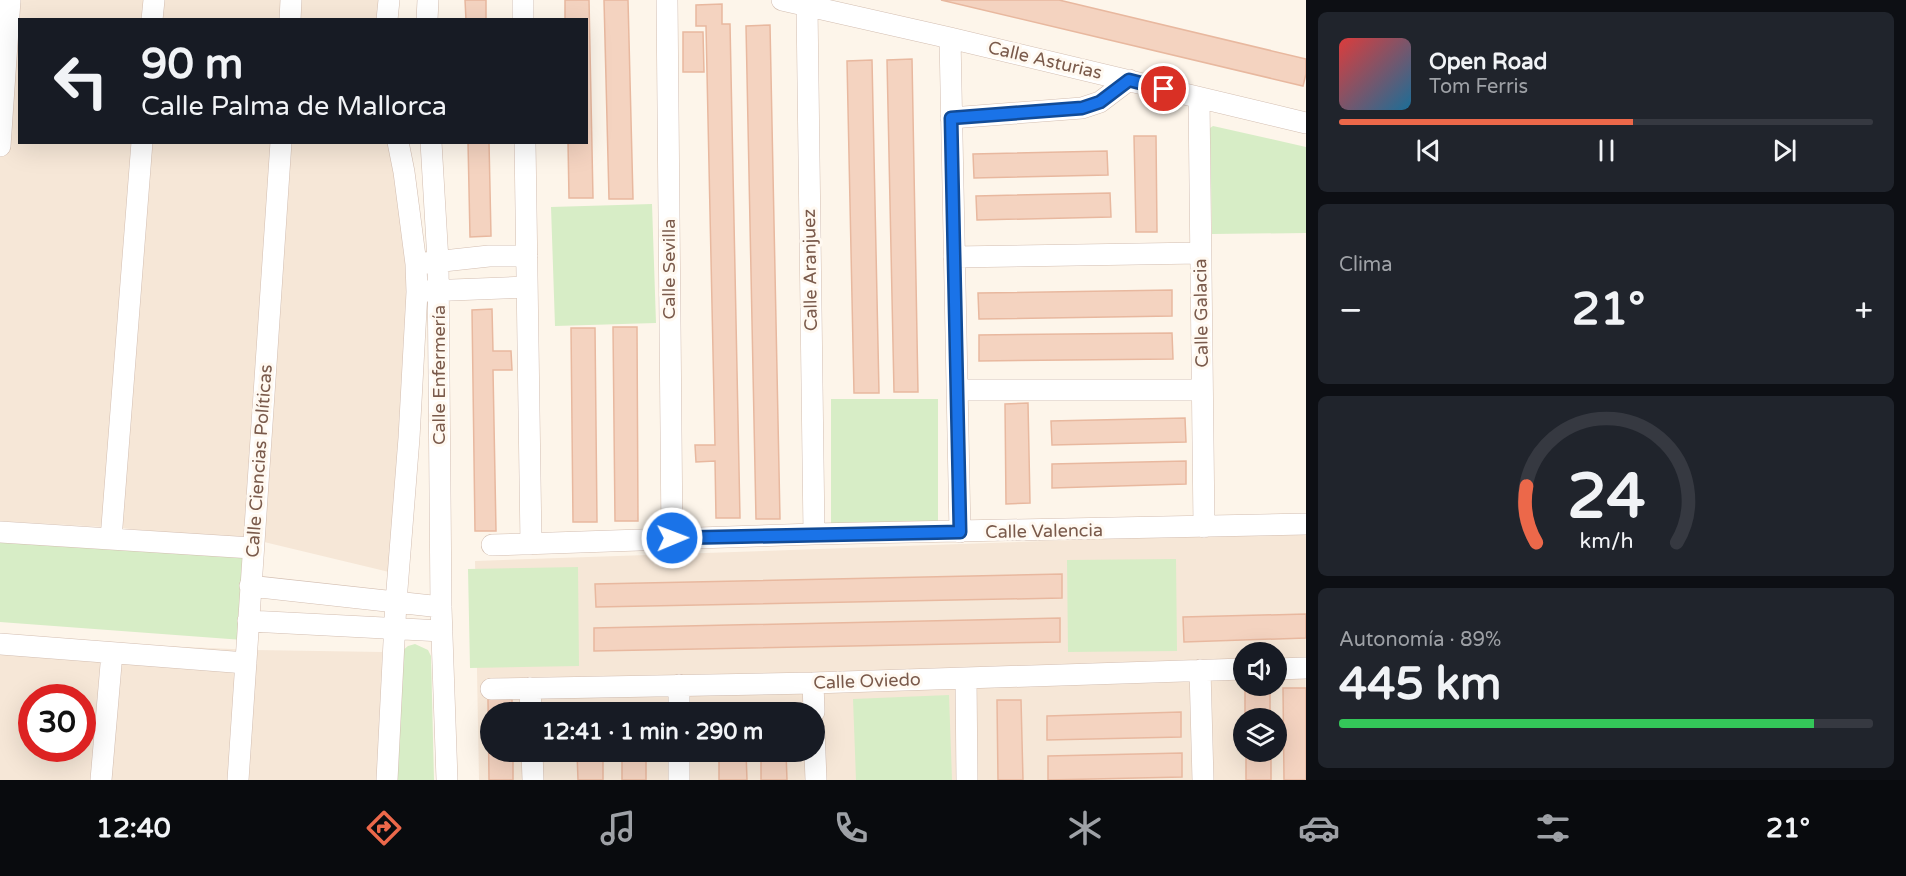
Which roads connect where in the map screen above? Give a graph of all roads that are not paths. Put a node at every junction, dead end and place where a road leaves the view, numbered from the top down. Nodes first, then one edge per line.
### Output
1 (10, 0) edge
2 (154, 0) edge
3 (291, 0) edge
4 (388, 0) edge
5 (428, 0) edge
6 (523, 0) edge
7 (667, 0) edge
8 (782, 0) edge
9 (807, 6) junction
10 (152, 18) edge
11 (290, 18) edge
12 (387, 18) edge
13 (427, 18) edge
14 (523, 18) edge
15 (950, 38) junction
16 (1129, 80) junction
17 (1199, 98) junction
18 (951, 118) junction
19 (1306, 123) edge
20 (142, 144) edge
21 (281, 144) edge
22 (398, 144) edge
23 (431, 144) edge
24 (525, 144) edge
25 (0, 146) edge
26 (1200, 253) junction
27 (527, 256) junction
28 (954, 257) junction
29 (438, 261) junction
30 (416, 264) junction
31 (527, 287) junction
32 (438, 289) junction
33 (417, 292) junction
34 (957, 390) junction
35 (1203, 390) junction
36 (1306, 524) edge
37 (1204, 527) junction
38 (0, 532) edge
39 (960, 532) junction
40 (814, 534) junction
41 (672, 538) junction
42 (111, 539) junction
43 (531, 544) junction
44 (492, 545) dead end
45 (252, 548) junction
46 (250, 586) junction
47 (396, 602) junction
48 (441, 607) junction
49 (248, 621) junction
50 (394, 629) junction
51 (442, 631) junction
52 (0, 644) edge
53 (112, 653) junction
54 (246, 663) junction
55 (1306, 668) edge
56 (1233, 669) edge
57 (1287, 669) edge
58 (1200, 670) junction
59 (966, 678) junction
60 (813, 683) junction
61 (679, 685) junction
62 (530, 688) junction
63 (491, 689) dead end
64 (531, 702) edge
65 (679, 702) edge
66 (814, 702) edge
67 (532, 762) edge
68 (679, 762) edge
69 (815, 762) edge
70 (101, 780) edge
71 (238, 780) edge
72 (387, 780) edge
73 (447, 780) edge
74 (533, 780) edge
75 (679, 780) edge
76 (816, 780) edge
77 (967, 780) edge
78 (1203, 780) edge

1 - 25 street
2 - 10 street
3 - 11 street
4 - 12 street
5 - 13 street
6 - 14 street
7 - 41 street, Calle Sevilla
8 - 9 street, Calle Asturias
9 - 15 street, Calle Asturias
9 - 40 street, Calle Aranjuez
15 - 16 street, Calle Asturias
15 - 18 street
16 - 17 street, Calle Asturias
16 - 18 street
17 - 19 street, Calle Asturias
17 - 26 street, Calle Galacia
18 - 28 street
20 - 42 street
21 - 45 street, Calle Ciencias Políticas
22 - 30 street, Calle Enfermería
23 - 29 street, Calle Enfermería
24 - 27 street
26 - 28 street
26 - 35 street, Calle Galacia
27 - 29 street
27 - 31 street
28 - 34 street
29 - 30 street
29 - 32 street, Calle Enfermería
30 - 33 street, Calle Enfermería
31 - 32 street
31 - 43 street
32 - 33 street
32 - 48 street, Calle Enfermería
33 - 47 street, Calle Enfermería
34 - 35 street
34 - 39 street
35 - 37 street, Calle Galacia
36 - 37 street, Calle Valencia
37 - 39 street, Calle Valencia
38 - 42 street
39 - 40 street, Calle Valencia
40 - 41 street, Calle Valencia
41 - 43 street, Calle Valencia
42 - 45 street
43 - 44 street, Calle Valencia
45 - 46 street, Calle Ciencias Políticas
46 - 47 street
46 - 49 street, Calle Ciencias Políticas
47 - 48 street
47 - 50 street, Calle Enfermería
48 - 51 street, Calle Enfermería
49 - 50 street
49 - 54 street, Calle Ciencias Políticas
50 - 51 street
50 - 72 street, Calle Enfermería
51 - 73 street, Calle Enfermería
52 - 53 street
53 - 54 street
53 - 70 street
54 - 71 street, Calle Ciencias Políticas
55 - 57 street
56 - 58 street, Calle Oviedo
58 - 59 street, Calle Oviedo
58 - 78 street
59 - 60 street, Calle Oviedo
59 - 77 street
60 - 61 street, Calle Oviedo
60 - 66 street
61 - 62 street, Calle Oviedo
61 - 65 street
62 - 63 street, Calle Oviedo
62 - 64 street
67 - 74 street
68 - 75 street
69 - 76 street

